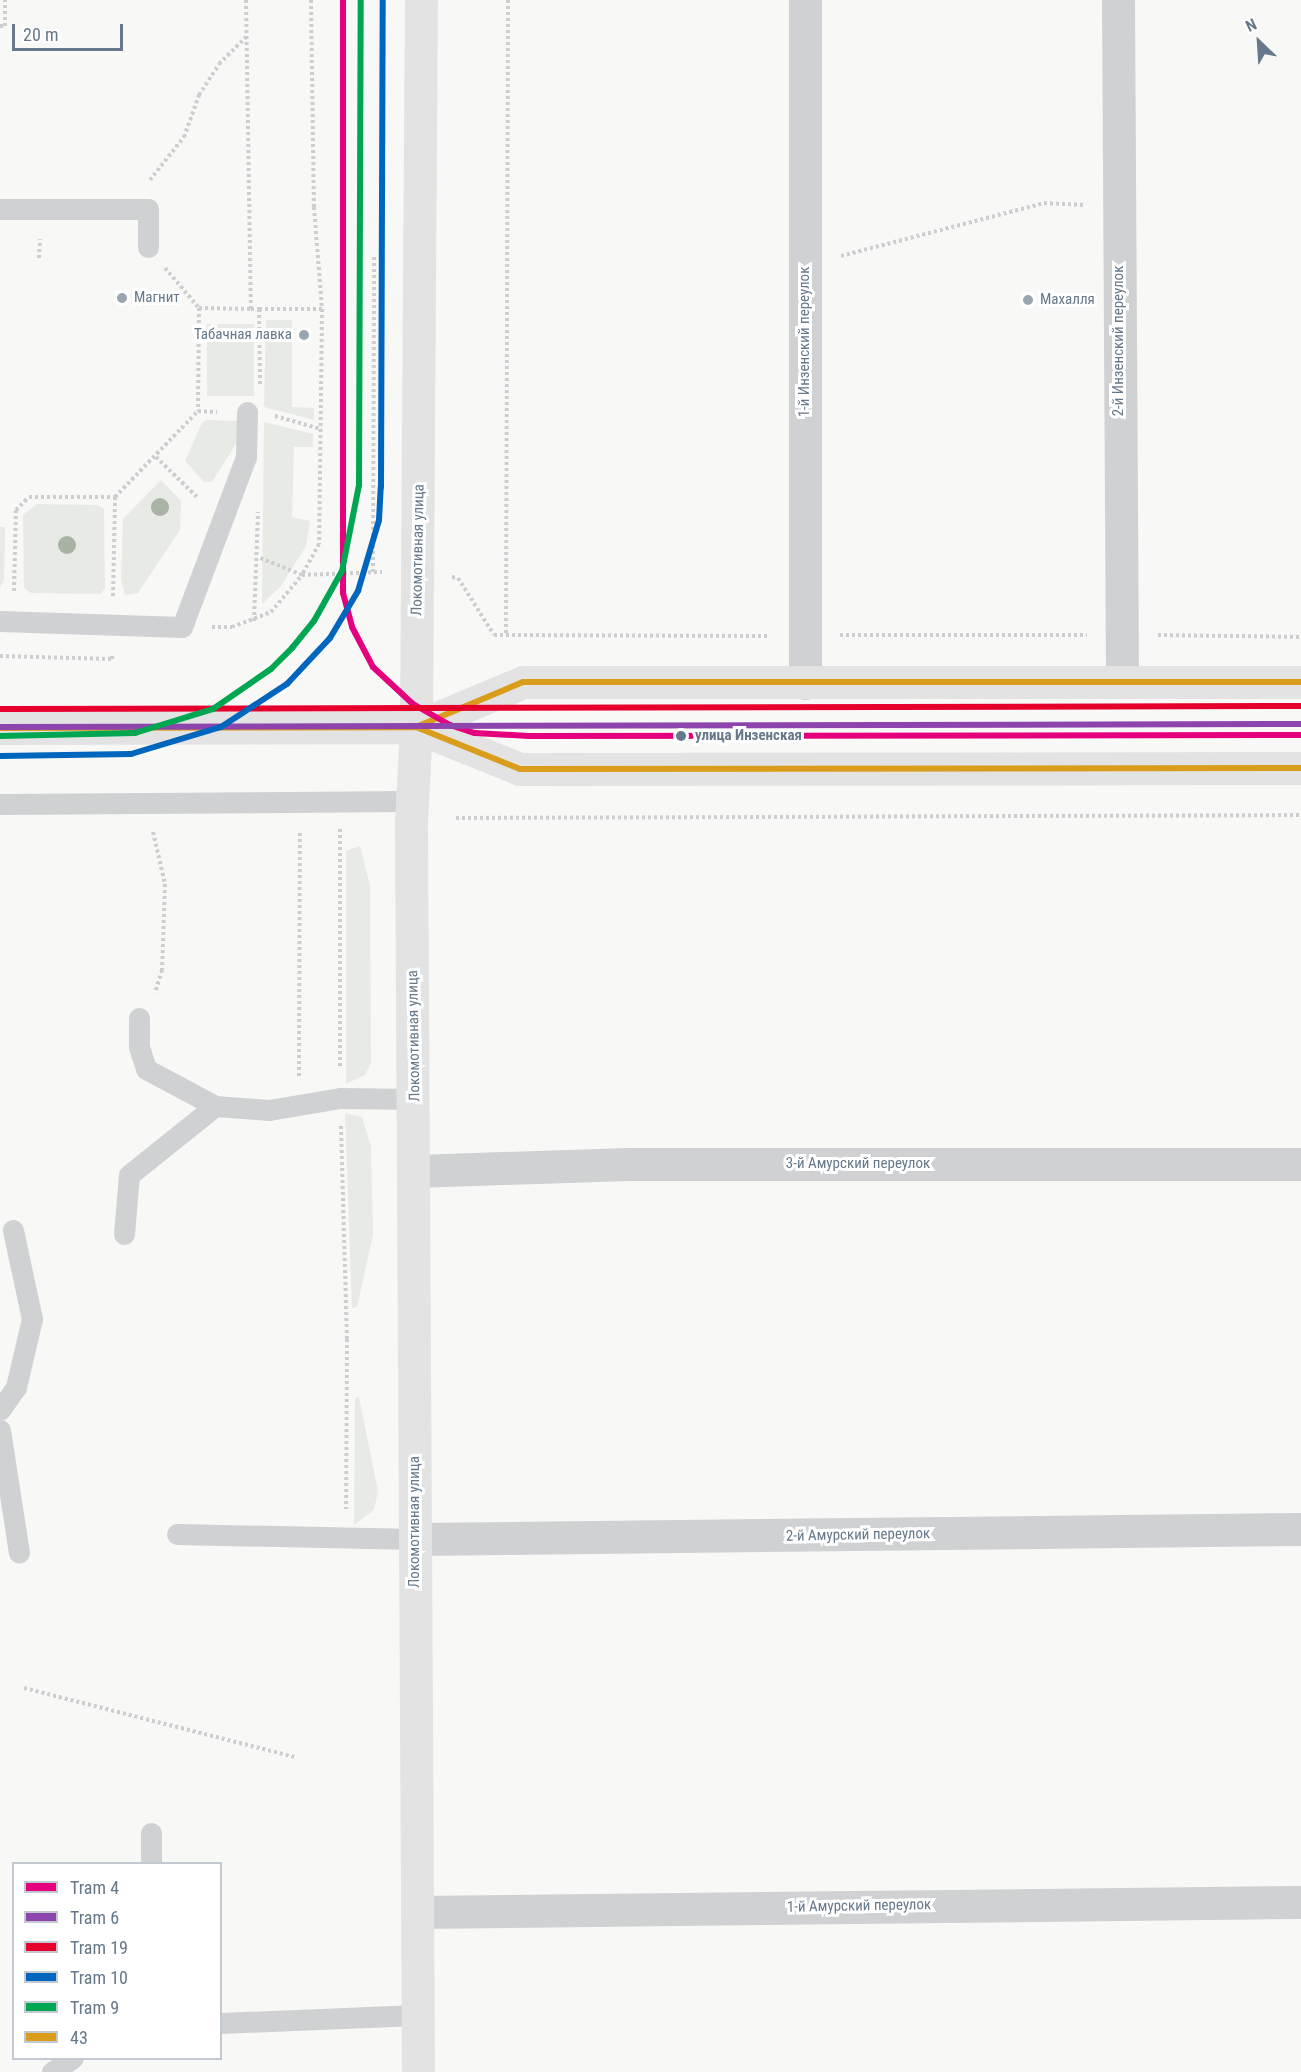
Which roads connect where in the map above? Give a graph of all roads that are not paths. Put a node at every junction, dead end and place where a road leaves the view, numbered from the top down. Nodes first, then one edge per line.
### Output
1 (420, 0) edge
2 (805, 0) edge
3 (1118, 0) edge
4 (0, 209) edge
5 (148, 247) road end
6 (254, 412) road end
7 (0, 621) edge
8 (1122, 682) junction
9 (1301, 682) edge
10 (806, 683) junction
11 (416, 727) junction
12 (0, 728) edge
13 (1301, 768) edge
14 (412, 801) junction
15 (0, 804) edge
16 (139, 1018) road end
17 (414, 1099) junction
18 (215, 1106) junction
19 (1301, 1164) edge
20 (415, 1171) junction
21 (13, 1230) dead end
22 (124, 1234) dead end
23 (0, 1410) edge
24 (0, 1430) edge
25 (1301, 1528) edge
26 (177, 1534) dead end
27 (414, 1539) junction
28 (19, 1553) dead end
29 (151, 1833) dead end
30 (151, 1862) edge
31 (1301, 1902) edge
32 (417, 1912) junction
33 (417, 2015) junction
34 (222, 2023) edge
35 (70, 2060) edge
36 (52, 2072) edge
37 (418, 2072) edge

1 - 11 main road, Локомотивная улица
2 - 10 street, 1-й Инзенский переулок
3 - 8 street, 2-й Инзенский переулок
4 - 5 lane
6 - 7 lane
8 - 9 main road
8 - 10 main road
10 - 11 main road
11 - 12 main road
11 - 13 main road
11 - 14 main road, Локомотивная улица
14 - 15 lane
14 - 17 main road, Локомотивная улица
16 - 18 lane
17 - 18 lane
17 - 20 main road, Локомотивная улица
18 - 22 lane
19 - 20 street, 3-й Амурский переулок
20 - 27 main road, Локомотивная улица
21 - 23 lane
24 - 28 lane
25 - 27 street, 2-й Амурский переулок
26 - 27 lane
27 - 32 main road, Локомотивная улица
29 - 30 lane
31 - 32 street, 1-й Амурский переулок
32 - 33 main road, Локомотивная улица
33 - 34 lane
33 - 37 main road, Локомотивная улица
35 - 36 lane

